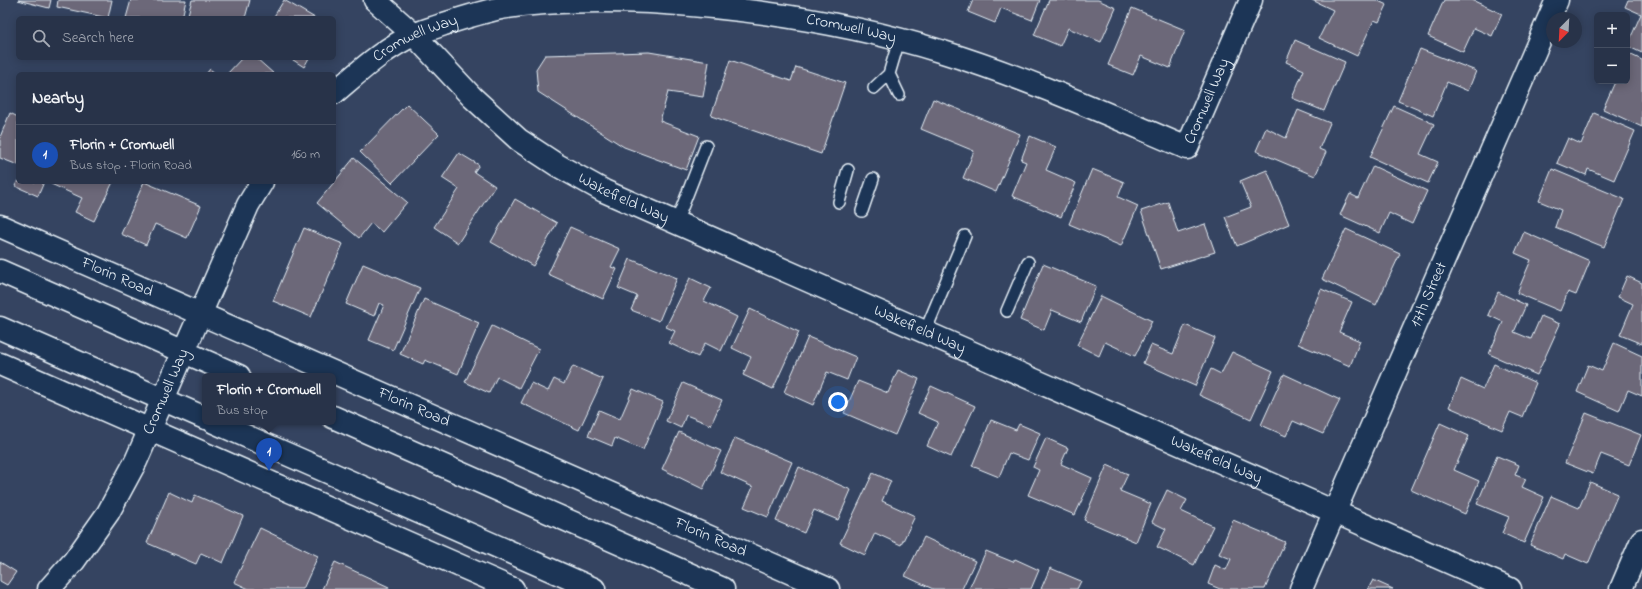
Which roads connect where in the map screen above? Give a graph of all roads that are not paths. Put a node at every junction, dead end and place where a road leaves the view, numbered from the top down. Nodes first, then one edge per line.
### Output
1 (375, 0) edge
2 (1251, 0) edge
3 (1557, 0) edge
4 (414, 34) junction
5 (899, 40) junction
6 (890, 74) junction
7 (874, 88) dead end
8 (336, 91) edge
9 (899, 95) dead end
10 (706, 146) dead end
11 (848, 170) dead end
12 (873, 179) dead end
13 (261, 184) edge
14 (839, 202) dead end
15 (862, 211) dead end
16 (676, 223) junction
17 (0, 226) edge
18 (965, 236) dead end
19 (1028, 262) dead end
20 (0, 271) edge
21 (1007, 311) dead end
22 (201, 314) junction
23 (0, 328) edge
24 (925, 332) junction
25 (185, 352) junction
26 (0, 364) edge
27 (232, 373) edge
28 (336, 373) edge
29 (336, 373) edge
30 (162, 400) junction
31 (202, 417) edge
32 (336, 418) edge
33 (221, 425) edge
34 (150, 429) junction
35 (1335, 512) junction
36 (1642, 540) edge
37 (49, 589) edge
38 (513, 589) edge
39 (594, 589) edge
40 (723, 589) edge
41 (828, 589) edge
42 (1301, 589) edge
43 (1510, 589) edge
44 (1621, 589) edge

1 - 4 street, Wakefield Way
2 - 5 street, Cromwell Way
3 - 35 street, 17th Street
4 - 5 street, Cromwell Way
4 - 8 street, Cromwell Way
4 - 16 street, Wakefield Way
5 - 6 lane
6 - 7 lane
6 - 9 lane
10 - 16 lane
11 - 14 lane
12 - 15 lane
13 - 22 street, Cromwell Way
16 - 24 street, Wakefield Way
17 - 22 street, Florin Road
18 - 24 lane
19 - 21 lane
20 - 25 street
22 - 25 street, Cromwell Way
22 - 29 street, Florin Road
23 - 30 street
24 - 35 street, Wakefield Way
25 - 27 street
25 - 30 street, Cromwell Way
26 - 34 street
28 - 41 street, Florin Road
30 - 31 street
30 - 34 street, Cromwell Way
32 - 40 street
33 - 39 street
34 - 37 street, Cromwell Way
34 - 38 street
35 - 42 street, 17th Street
35 - 43 street, Wakefield Way
36 - 44 street

